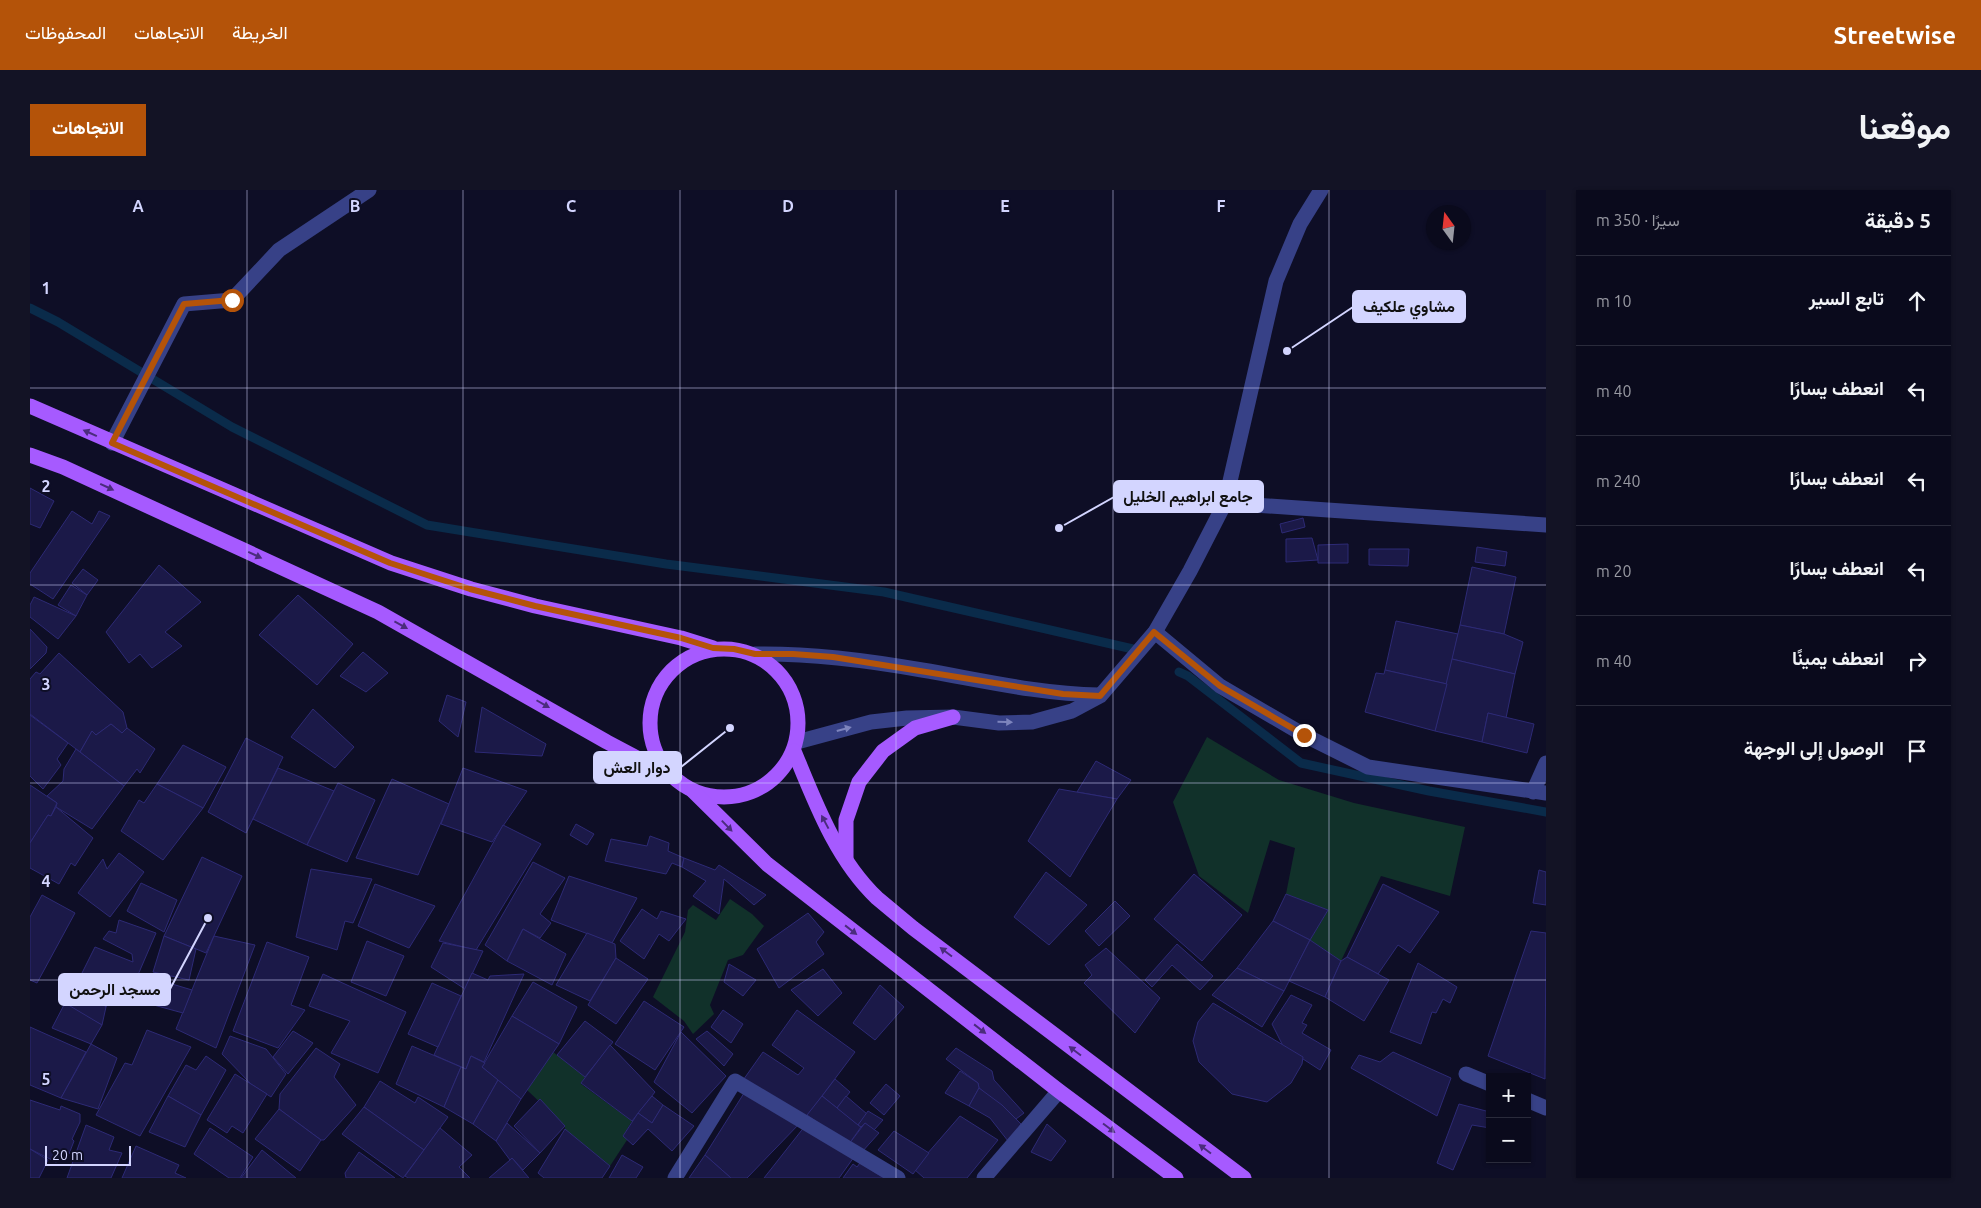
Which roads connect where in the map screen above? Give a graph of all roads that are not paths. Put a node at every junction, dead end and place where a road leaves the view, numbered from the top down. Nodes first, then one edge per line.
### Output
1 (369, 190) edge
2 (1321, 190) edge
3 (30, 406) edge
4 (112, 443) junction
5 (30, 455) edge
6 (1225, 503) junction
7 (1546, 525) edge
8 (1154, 632) junction
9 (713, 648) junction
10 (755, 654) junction
11 (1100, 696) junction
12 (953, 717) junction
13 (795, 746) junction
14 (1546, 762) edge
15 (671, 776) junction
16 (693, 791) junction
17 (1540, 793) edge
18 (846, 859) junction
19 (1466, 1074) dead end
20 (1486, 1082) edge
21 (1059, 1091) junction
22 (1531, 1102) edge
23 (1546, 1108) edge
24 (675, 1178) edge
25 (898, 1178) edge
26 (984, 1178) edge
27 (1176, 1178) edge
28 (1244, 1178) edge

1 - 4 street
2 - 6 street
4 -> 3 main road
4 - 9 main road
5 -> 15 main road
6 - 7 street
6 - 8 street
8 - 11 street
8 - 17 street
9 - 10 main road
9 - 15 main road
10 - 11 street
10 - 13 main road
12 -> 11 street
13 -> 12 street
12 - 18 main road
13 - 16 main road
18 -> 13 main road
14 - 17 street
15 - 16 main road
16 -> 21 main road
28 -> 18 main road
19 - 20 street
21 - 26 street
21 -> 27 main road
22 - 23 street
24 - 25 street

